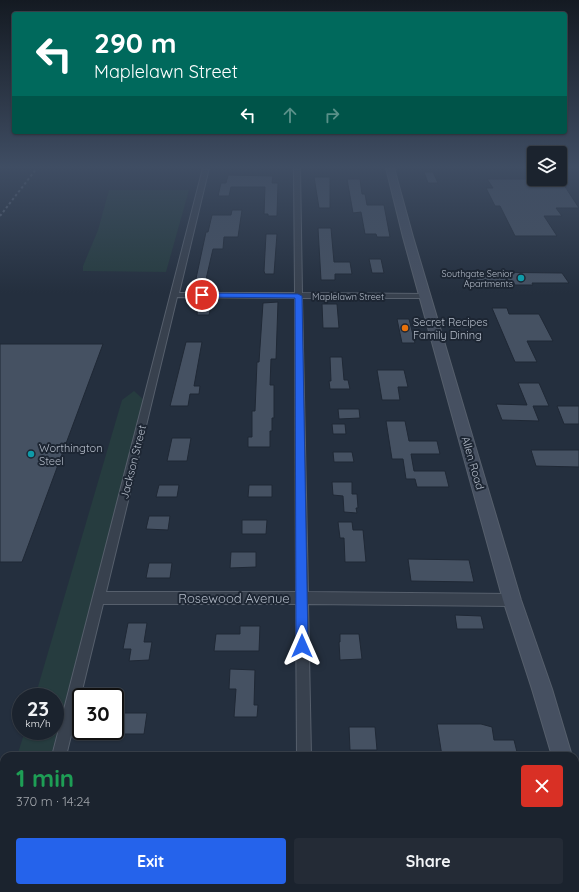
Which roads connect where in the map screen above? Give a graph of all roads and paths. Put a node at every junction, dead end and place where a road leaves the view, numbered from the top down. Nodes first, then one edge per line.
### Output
1 (196, 210) edge
2 (297, 210) edge
3 (401, 210) edge
4 (174, 295) junction
5 (298, 296) junction
6 (426, 296) junction
7 (100, 598) junction
8 (302, 598) junction
9 (512, 600) junction
10 (61, 752) edge
11 (304, 752) edge
12 (561, 752) edge

1 - 4 street, Jackson Street
2 - 5 street
3 - 6 main road, Allen Road
4 - 5 street, Maplelawn Street
4 - 7 street, Jackson Street
5 - 6 street, Maplelawn Street
5 - 8 street
6 - 9 main road, Allen Road
7 - 8 street, Rosewood Avenue
7 - 10 street, Jackson Street
8 - 9 street, Rosewood Avenue
8 - 11 street
9 - 12 main road, Allen Road

